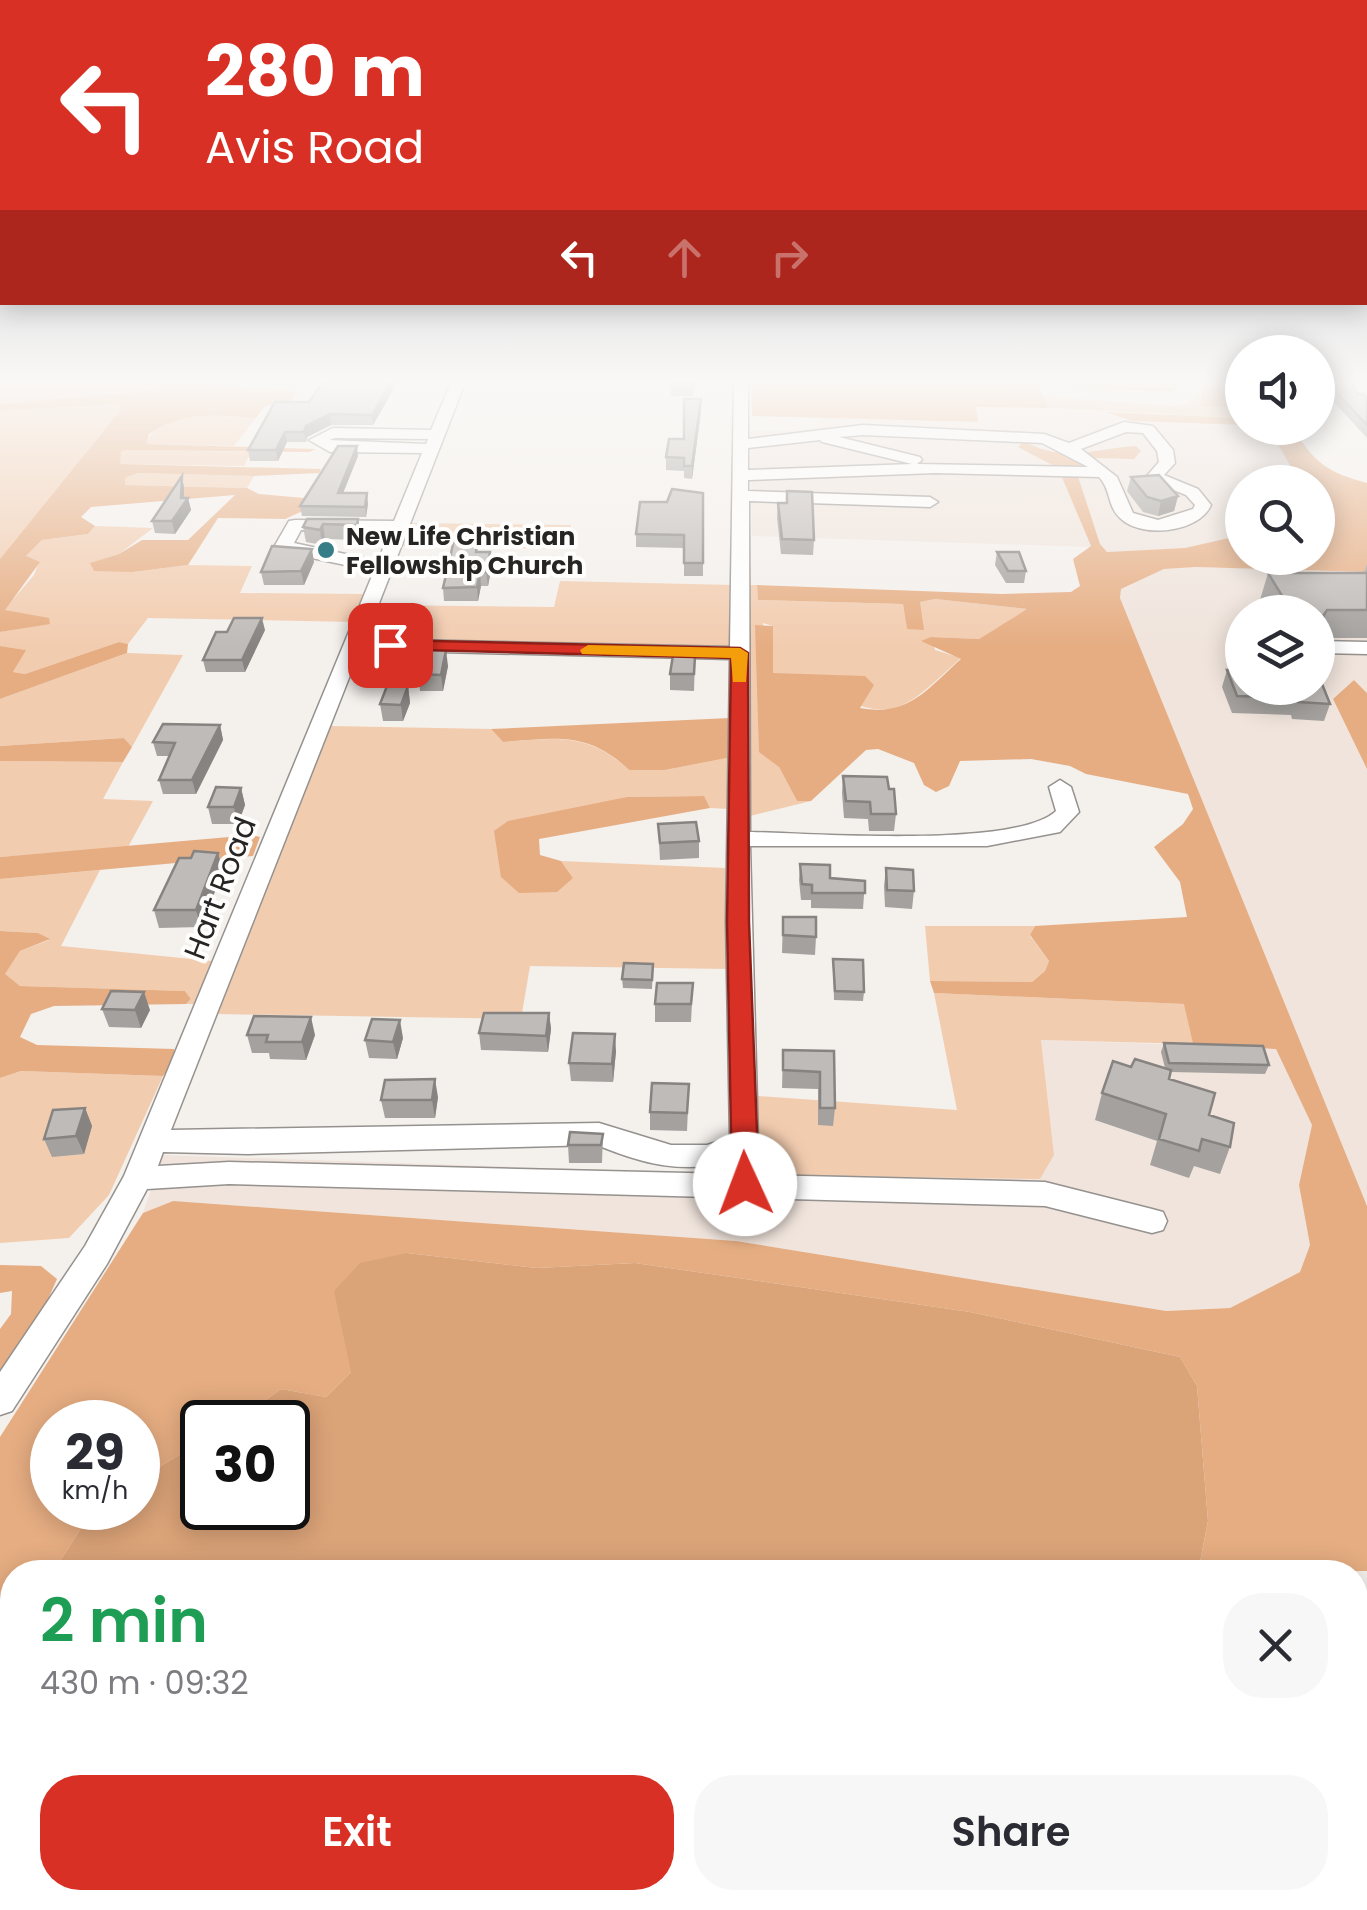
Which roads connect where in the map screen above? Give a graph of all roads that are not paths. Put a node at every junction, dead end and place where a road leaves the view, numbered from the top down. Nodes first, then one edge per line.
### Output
1 (425, 467) edge
2 (741, 467) edge
3 (933, 467) edge
4 (1108, 467) edge
5 (1156, 467) edge
6 (936, 468) junction
7 (1127, 477) junction
8 (741, 486) junction
9 (930, 502) dead end
10 (401, 526) junction
11 (383, 567) junction
12 (352, 644) junction
13 (1335, 647) edge
14 (1367, 648) edge
15 (740, 653) junction
16 (1060, 787) dead end
17 (738, 833) junction
18 (154, 1141) junction
19 (744, 1144) junction
20 (138, 1178) junction
21 (745, 1184) junction
22 (1152, 1221) dead end
23 (0, 1400) edge

1 - 10 street, Hart Road
2 - 8 street
3 - 6 street
4 - 7 street
5 - 7 street
6 - 7 street
6 - 8 street
8 - 9 street
8 - 15 street
10 - 11 street, Hart Road
10 - 11 street
11 - 12 street, Hart Road
12 - 15 street
12 - 18 street, Hart Road
13 - 14 street
15 - 17 street
16 - 17 street
17 - 19 street
18 - 19 street
18 - 20 street, Hart Road
19 - 21 street
20 - 21 street
20 - 23 street, Hart Road
21 - 22 street

